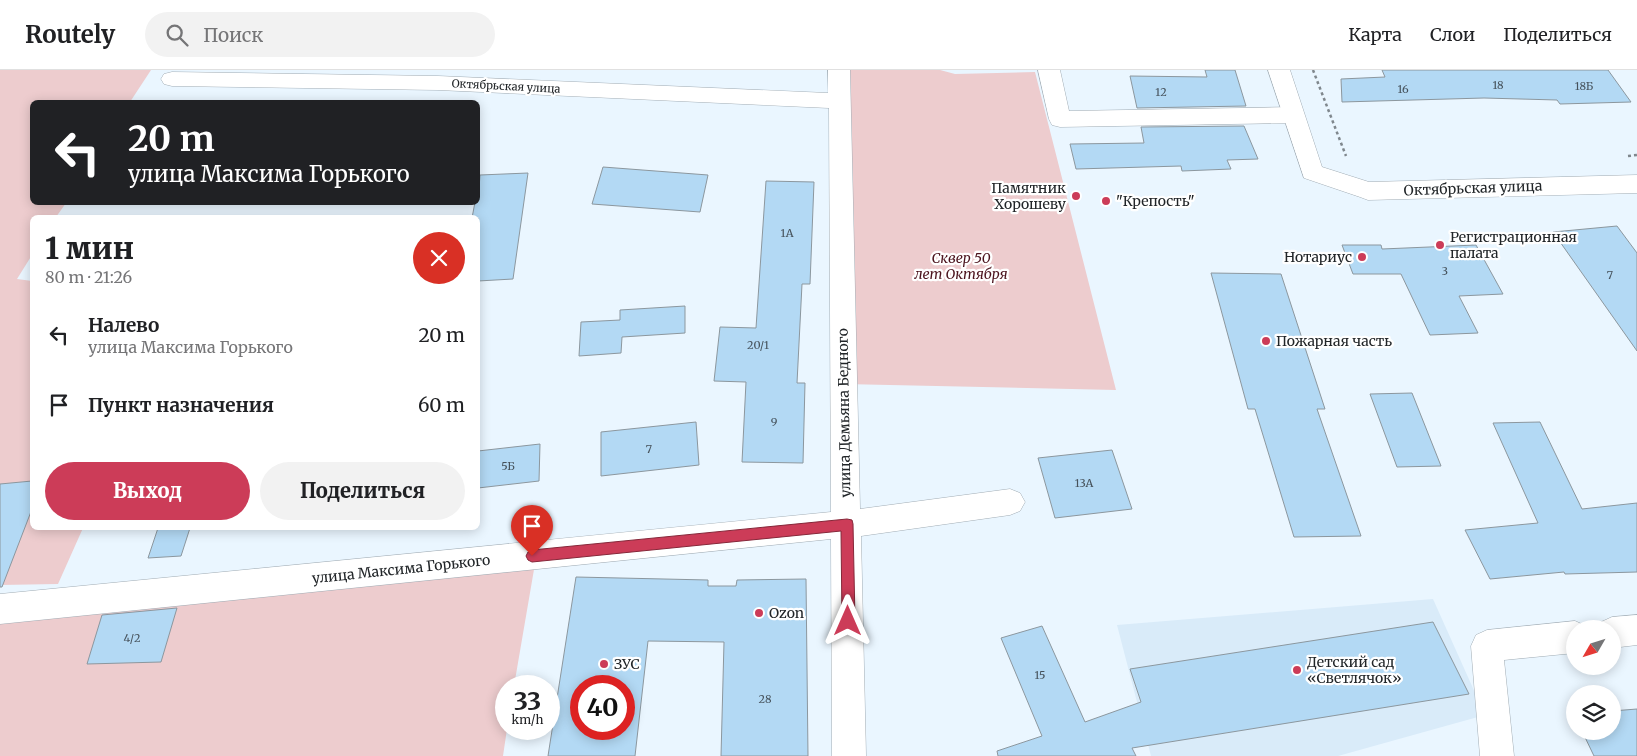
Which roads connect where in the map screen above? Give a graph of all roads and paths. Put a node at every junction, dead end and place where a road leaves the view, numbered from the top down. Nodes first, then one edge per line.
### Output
1 (839, 70) edge
2 (1049, 70) edge
3 (1279, 70) edge
4 (1313, 70) edge
5 (440, 76) edge
6 (172, 79) dead end
7 (839, 101) junction
8 (1293, 115) junction
9 (1637, 155) edge
10 (1620, 156) dead end
11 (1349, 163) dead end
12 (1637, 184) edge
13 (1010, 502) dead end
14 (847, 524) junction
15 (0, 610) edge
16 (1637, 630) edge
17 (1621, 632) edge
18 (1566, 638) edge
19 (849, 756) edge
20 (1497, 756) edge

1 - 7 street, улица Демьяна Бедного
2 - 8 street
3 - 8 street
4 - 11 path
5 - 6 street, Октябрьская улица
5 - 7 street, Октябрьская улица
7 - 14 street, улица Демьяна Бедного
8 - 12 street, Октябрьская улица
9 - 10 path
13 - 14 street, улица Максима Горького
14 - 15 street, улица Максима Горького
14 - 19 street, улица Демьяна Бедного
16 - 17 street
18 - 20 street

